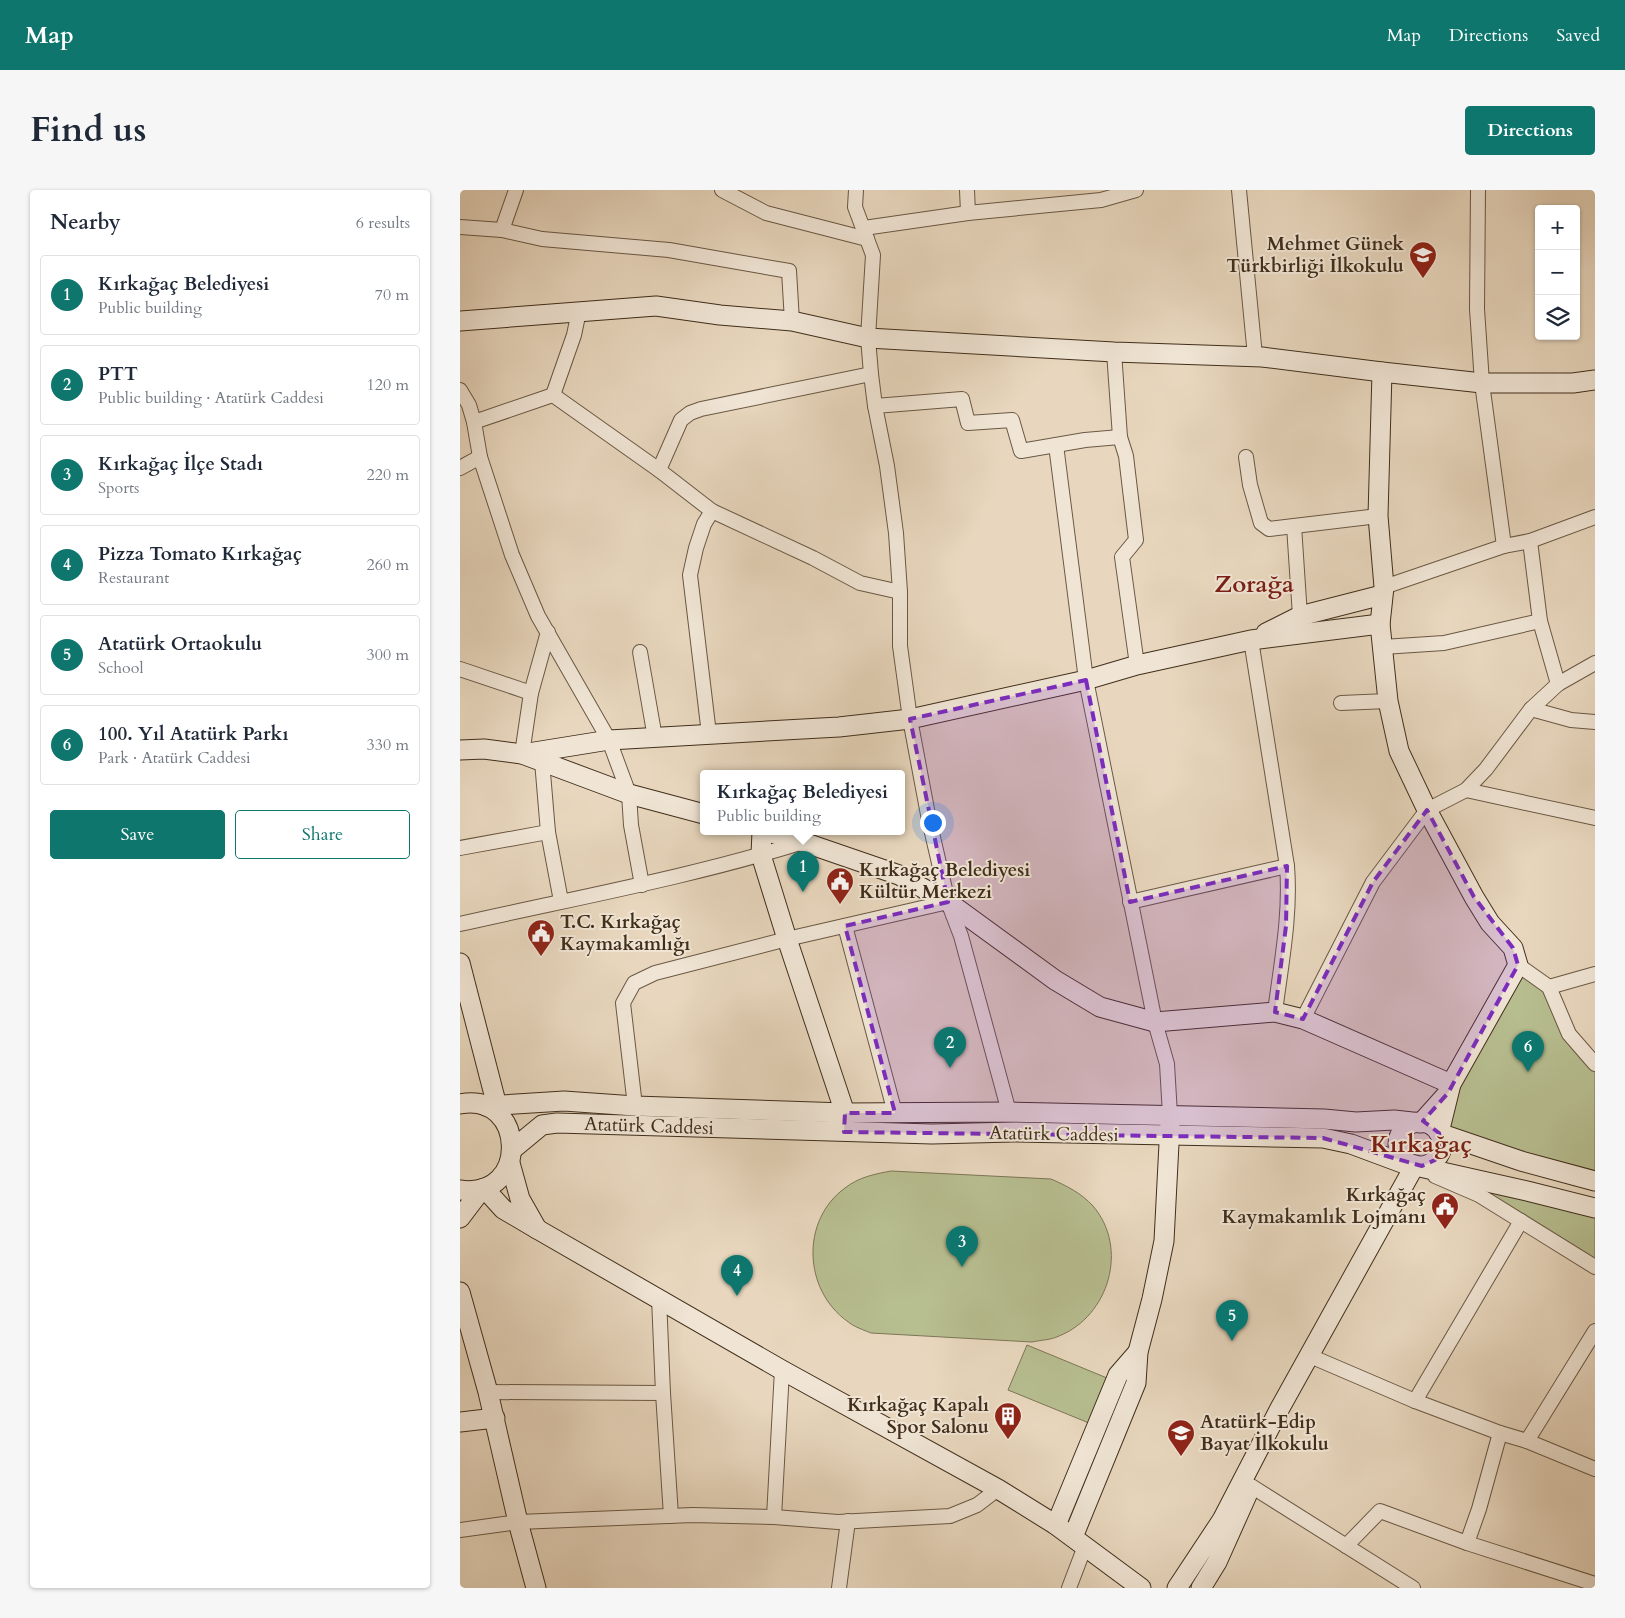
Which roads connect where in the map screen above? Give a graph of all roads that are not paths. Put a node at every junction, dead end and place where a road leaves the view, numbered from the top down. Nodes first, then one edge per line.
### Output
1 (516, 190) edge
2 (722, 190) edge
3 (856, 190) edge
4 (967, 190) edge
5 (1136, 190) edge
6 (1239, 190) edge
7 (1478, 190) edge
8 (968, 212) junction
9 (460, 228) edge
10 (502, 230) junction
11 (866, 234) junction
12 (579, 311) junction
13 (460, 321) edge
14 (792, 321) junction
15 (868, 338) junction
16 (1114, 352) junction
17 (1255, 356) junction
18 (1382, 372) junction
19 (871, 374) junction
20 (1595, 380) edge
21 (1482, 383) junction
22 (460, 390) edge
23 (553, 395) junction
24 (875, 406) junction
25 (474, 422) junction
26 (1120, 437) junction
27 (1056, 446) junction
28 (480, 457) junction
29 (1246, 457) dead end
30 (460, 468) edge
31 (659, 470) junction
32 (712, 511) junction
33 (1378, 516) junction
34 (1595, 517) edge
35 (1294, 526) junction
36 (1530, 541) junction
37 (1504, 546) junction
38 (1383, 591) junction
39 (900, 592) junction
40 (1300, 616) junction
41 (1540, 620) junction
42 (1380, 624) junction
43 (548, 632) junction
44 (1251, 640) junction
45 (1383, 647) junction
46 (640, 652) dead end
47 (1595, 663) edge
48 (1137, 665) junction
49 (460, 669) edge
50 (1086, 680) junction
51 (1558, 684) junction
52 (531, 693) junction
53 (1388, 701) junction
54 (1341, 703) dead end
55 (1531, 709) junction
56 (910, 719) junction
57 (1595, 722) edge
58 (709, 734) junction
59 (655, 738) junction
60 (609, 740) junction
61 (460, 750) edge
62 (522, 754) junction
63 (542, 761) junction
64 (1466, 790) junction
65 (629, 794) junction
66 (1426, 810) junction
67 (700, 813) edge
68 (1595, 818) edge
69 (548, 832) junction
70 (764, 835) edge
71 (779, 835) edge
72 (804, 842) junction
73 (460, 848) edge
74 (761, 855) junction
75 (1287, 866) junction
76 (642, 886) junction
77 (561, 901) junction
78 (948, 902) junction
79 (1130, 902) junction
80 (460, 924) edge
81 (845, 926) junction
82 (787, 939) junction
83 (460, 964) edge
84 (1518, 965) junction
85 (1595, 974) edge
86 (1549, 986) junction
87 (1275, 1012) junction
88 (1303, 1019) junction
89 (1155, 1022) junction
90 (1595, 1064) edge
91 (1450, 1088) junction
92 (460, 1104) edge
93 (492, 1106) junction
94 (634, 1106) junction
95 (1009, 1112) junction
96 (845, 1113) junction
97 (895, 1113) junction
98 (1170, 1116) junction
99 (1421, 1122) junction
100 (844, 1132) junction
101 (1439, 1133) junction
102 (1170, 1135) junction
103 (511, 1156) junction
104 (1414, 1165) junction
105 (1595, 1182) edge
106 (483, 1188) junction
107 (460, 1190) edge
108 (1595, 1208) edge
109 (460, 1218) edge
110 (1521, 1221) junction
111 (537, 1229) junction
112 (1595, 1266) edge
113 (460, 1292) edge
114 (660, 1298) junction
115 (1595, 1331) edge
116 (1138, 1352) junction
117 (1310, 1356) junction
118 (782, 1370) junction
119 (488, 1392) junction
120 (663, 1393) junction
121 (1415, 1401) junction
122 (1280, 1408) junction
123 (495, 1418) junction
124 (460, 1422) edge
125 (1500, 1433) junction
126 (1527, 1440) junction
127 (1595, 1470) edge
128 (1251, 1486) junction
129 (998, 1489) junction
130 (671, 1516) junction
131 (774, 1517) junction
132 (848, 1521) junction
133 (518, 1522) junction
134 (1056, 1525) junction
135 (460, 1530) edge
136 (1079, 1542) junction
137 (1467, 1543) junction
138 (1346, 1546) junction
139 (1595, 1584) edge
140 (536, 1588) edge
141 (839, 1588) edge
142 (1069, 1588) edge
143 (1142, 1588) edge
144 (1177, 1588) edge
145 (1201, 1588) edge
146 (1413, 1588) edge

1 - 10 street
2 - 11 street
3 - 11 street
4 - 8 street
5 - 8 street
6 - 17 street
7 - 21 street
8 - 11 street
9 - 10 street
10 - 14 street
11 - 15 street
12 - 13 street
12 - 14 street
12 - 23 street
14 - 15 street
15 - 16 street
15 - 19 street
16 - 17 street
16 - 26 street
17 - 18 street
18 - 21 street
18 - 33 street
19 - 24 street
19 - 31 street
20 - 21 street
21 - 37 street
22 - 25 street
23 - 25 street
23 - 31 street
24 - 27 street
24 - 39 street
25 - 28 street
26 - 27 street
26 - 48 street
27 - 50 street
28 - 30 street
28 - 43 street
29 - 35 street
31 - 32 street
32 - 39 street
32 - 58 street
33 - 35 street
33 - 38 street
34 - 36 street
35 - 40 street
36 - 37 street
36 - 41 street
37 - 38 street
38 - 40 street
38 - 42 street
39 - 56 street
40 - 44 street
41 - 45 street
41 - 51 street
42 - 44 street
42 - 45 street
43 - 52 street
43 - 60 street
44 - 48 street
44 - 75 street
45 - 53 street
46 - 59 street
47 - 51 street
48 - 50 street
49 - 52 street
50 - 56 street
50 - 79 street
51 - 55 street
52 - 62 street
53 - 54 street
53 - 66 street
55 - 57 street
55 - 64 street
56 - 58 street
56 - 78 street
58 - 59 street
59 - 60 street
60 - 62 street
60 - 65 street
61 - 62 street
62 - 63 street
63 - 65 street
63 - 69 street
64 - 66 street
64 - 68 street
65 - 67 street
65 - 76 street
66 - 84 street
66 - 88 street
69 - 73 street
69 - 77 street
70 - 74 street
71 - 72 street
72 - 74 street
72 - 78 street
74 - 76 street
74 - 82 street
75 - 79 street
75 - 87 street
76 - 77 street
77 - 80 street
78 - 81 street
78 - 89 street
78 - 95 street
79 - 89 street
81 - 82 street
81 - 97 street
82 - 94 street
82 - 96 street
83 - 93 street
84 - 86 street
84 - 91 street
85 - 86 street
86 - 90 street
87 - 88 street
87 - 89 street
88 - 91 street
89 - 98 street
91 - 99 street
91 - 101 street
92 - 93 street, Atatürk Caddesi
93 - 94 street, Atatürk Caddesi
93 - 103 street
94 - 96 street, Atatürk Caddesi
95 - 97 street, Atatürk Caddesi
95 - 98 street, Atatürk Caddesi
96 - 97 street, Atatürk Caddesi
96 - 100 street
98 - 99 street, Atatürk Caddesi
98 - 102 street
99 - 101 street
99 - 104 street
100 - 102 street, Atatürk Caddesi
100 - 103 street, Atatürk Caddesi
101 - 104 street
101 - 105 street
102 - 104 street, Atatürk Caddesi
102 - 116 street
103 - 106 street, Atatürk Caddesi
103 - 111 street
104 - 108 street, Atatürk Caddesi
104 - 110 street
104 - 117 street
106 - 107 street
106 - 109 street, Atatürk Caddesi
106 - 111 street
110 - 112 street
110 - 121 street
111 - 114 street
113 - 119 street
114 - 118 street
114 - 120 street
115 - 126 street
116 - 134 street
116 - 136 street
117 - 121 street
117 - 122 street
118 - 129 street
118 - 131 street
119 - 120 street
119 - 123 street
120 - 130 street
121 - 125 street
122 - 128 street
122 - 144 street
123 - 124 street
123 - 133 street
125 - 126 street
125 - 137 street
126 - 127 street
128 - 138 street
128 - 145 street
129 - 132 street
129 - 134 street
130 - 131 street
130 - 133 street
131 - 132 street
132 - 141 street
133 - 135 street
133 - 140 street
134 - 136 street
136 - 142 street
136 - 143 street
137 - 138 street
137 - 139 street
138 - 146 street

